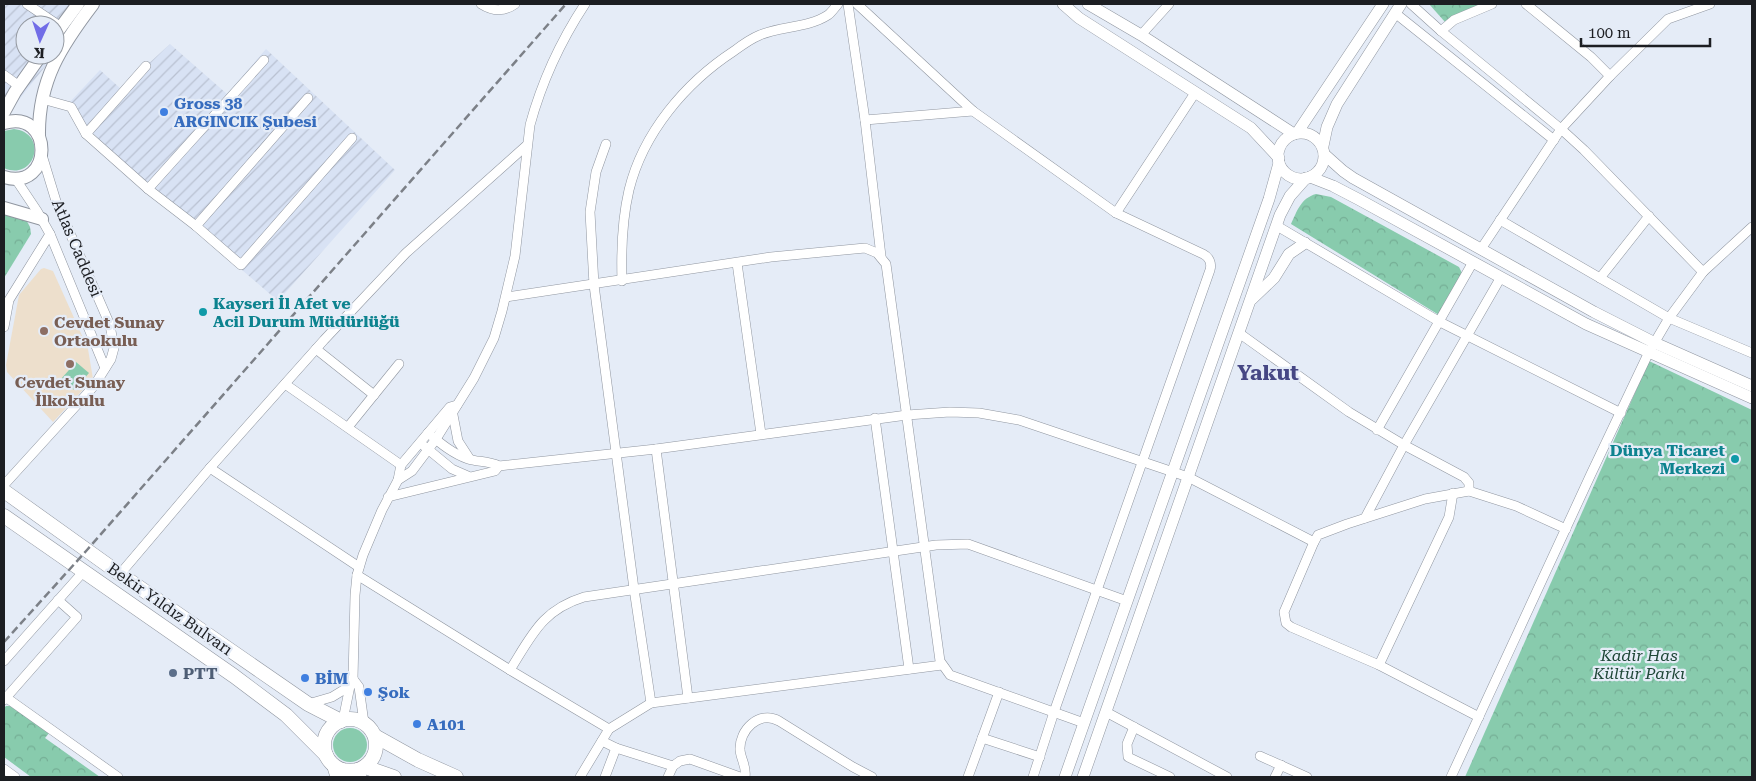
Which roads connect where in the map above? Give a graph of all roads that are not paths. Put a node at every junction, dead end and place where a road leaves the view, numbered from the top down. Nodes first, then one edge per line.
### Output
1 (27, 4) edge
2 (78, 4) edge
3 (93, 4) edge
4 (481, 4) edge
5 (515, 4) edge
6 (585, 4) edge
7 (838, 4) edge
8 (848, 4) edge
9 (857, 4) edge
10 (1053, 4) edge
11 (1063, 4) edge
12 (1088, 4) edge
13 (1096, 4) edge
14 (1169, 4) edge
15 (1383, 4) edge
16 (1411, 4) edge
17 (1492, 4) edge
18 (1526, 4) edge
19 (1710, 4) edge
20 (1398, 8) edge
21 (40, 15) edge
22 (1109, 17) junction
23 (1080, 18) junction
24 (65, 22) edge
25 (1441, 31) junction
26 (1140, 35) junction
27 (264, 60) dead end
28 (34, 65) edge
29 (146, 66) dead end
30 (4, 76) edge
31 (1610, 76) junction
32 (19, 86) junction
33 (1195, 93) junction
34 (308, 98) dead end
35 (42, 99) junction
36 (973, 111) junction
37 (4, 112) edge
38 (865, 120) junction
39 (4, 123) edge
40 (1561, 129) junction
41 (86, 134) junction
42 (1296, 134) junction
43 (39, 136) junction
44 (352, 138) dead end
45 (1554, 140) junction
46 (606, 144) dead end
47 (528, 145) junction
48 (1323, 150) junction
49 (42, 155) junction
50 (1279, 160) junction
51 (1308, 178) junction
52 (8, 179) edge
53 (148, 189) junction
54 (4, 208) edge
55 (1116, 213) junction
56 (1649, 216) junction
57 (42, 219) junction
58 (1500, 220) junction
59 (196, 226) junction
60 (1277, 226) junction
61 (1752, 227) edge
62 (50, 234) junction
63 (1305, 243) junction
64 (1481, 249) junction
65 (881, 256) junction
66 (1473, 262) junction
67 (736, 263) junction
68 (1703, 272) junction
69 (1500, 277) junction
70 (1600, 278) junction
71 (622, 280) junction
72 (594, 284) junction
73 (506, 297) junction
74 (7, 298) edge
75 (1250, 300) junction
76 (1669, 318) junction
77 (1440, 322) junction
78 (4, 327) edge
79 (1238, 333) junction
80 (1467, 336) junction
81 (1652, 347) junction
82 (316, 349) junction
83 (1752, 353) edge
84 (399, 364) dead end
85 (105, 368) junction
86 (285, 384) junction
87 (1752, 386) edge
88 (374, 395) junction
89 (1752, 398) edge
90 (456, 405) junction
91 (1621, 413) junction
92 (452, 414) junction
93 (907, 414) junction
94 (874, 418) junction
95 (348, 427) junction
96 (1378, 430) junction
97 (428, 433) junction
98 (761, 434) junction
99 (436, 439) junction
100 (420, 443) junction
101 (1404, 445) junction
102 (656, 449) junction
103 (428, 450) junction
104 (616, 454) junction
105 (471, 460) junction
106 (1142, 462) junction
107 (401, 465) junction
108 (499, 466) junction
109 (210, 468) junction
110 (1173, 472) junction
111 (468, 476) junction
112 (1188, 477) junction
113 (398, 480) junction
114 (4, 484) edge
115 (1469, 490) junction
116 (4, 491) edge
117 (1453, 492) junction
118 (388, 497) junction
119 (4, 516) edge
120 (1365, 518) junction
121 (1566, 529) junction
122 (1314, 542) junction
123 (925, 548) junction
124 (892, 552) junction
125 (84, 571) junction
126 (358, 571) junction
127 (120, 574) junction
128 (673, 583) junction
129 (634, 589) junction
130 (1097, 590) junction
131 (58, 600) junction
132 (1127, 601) junction
133 (4, 661) edge
134 (942, 665) junction
135 (1379, 665) junction
136 (909, 669) junction
137 (510, 670) junction
138 (352, 683) junction
139 (999, 692) junction
140 (4, 698) edge
141 (688, 698) junction
142 (651, 703) junction
143 (308, 704) junction
144 (1054, 712) junction
145 (1106, 712) junction
146 (1480, 717) junction
147 (342, 720) junction
148 (364, 723) junction
149 (1084, 723) junction
150 (1134, 727) junction
151 (609, 729) junction
152 (375, 736) junction
153 (982, 738) junction
154 (602, 741) junction
155 (616, 748) junction
156 (1260, 756) dead end
157 (1040, 757) junction
158 (331, 765) edge
159 (1281, 765) junction
160 (672, 766) junction
161 (4, 770) edge
162 (362, 771) edge
163 (1208, 773) edge
164 (14, 777) edge
165 (118, 777) edge
166 (394, 777) edge
167 (456, 777) edge
168 (580, 777) edge
169 (605, 777) edge
170 (668, 777) edge
171 (740, 777) edge
172 (745, 777) edge
173 (872, 777) edge
174 (968, 777) edge
175 (1033, 777) edge
176 (1065, 777) edge
177 (1083, 777) edge
178 (1170, 777) edge
179 (1228, 777) edge
180 (1275, 777) edge
181 (1307, 777) edge
182 (1451, 777) edge

1 - 21 street
2 - 24 main road
3 - 35 main road
4 - 5 street
6 - 47 street
7 - 71 street
8 - 38 street
9 - 36 street
10 - 23 street
11 - 23 street
12 - 22 street
13 - 22 street
14 - 26 street
15 - 42 street
16 - 25 street
17 - 25 street
18 - 31 street
19 - 31 street
20 - 45 street
20 - 48 street
22 - 26 street
23 - 33 street
25 - 40 street
26 - 42 street
27 - 53 street
28 - 32 main road
29 - 41 street
30 - 32 street
31 - 40 street
32 - 37 main road
33 - 50 street
33 - 55 street
34 - 59 street
35 - 41 street
35 - 43 main road
36 - 38 street
36 - 55 street
38 - 65 street
39 - 43 main road
40 - 45 street
40 - 56 street
41 - 53 street
42 - 48 street
42 - 50 street
43 - 49 main road
44 - 59 street
45 - 58 street
46 - 72 street
47 - 73 street
47 - 82 street
48 - 51 street
48 - 64 street
49 - 52 main road
49 - 85 street, Atlas Caddesi
50 - 51 street
50 - 110 street
51 - 60 street
51 - 66 street
52 - 57 street, Atlas Caddesi
53 - 59 street
54 - 57 main road
55 - 106 street
56 - 68 street
56 - 70 street
57 - 62 street, Atlas Caddesi
58 - 64 street
58 - 70 street
60 - 63 street
60 - 75 street
61 - 68 street
62 - 74 street
62 - 85 street, Atlas Caddesi
63 - 75 street
63 - 77 street
64 - 81 street
65 - 67 street
65 - 93 street
66 - 69 street
66 - 77 street
67 - 71 street
67 - 98 street
68 - 76 street
69 - 80 street
69 - 81 street
70 - 76 street
71 - 72 street
72 - 73 street
72 - 104 street
73 - 90 street
74 - 78 street
75 - 79 street
76 - 81 street
76 - 83 street
77 - 80 street
77 - 96 street
79 - 96 street
79 - 112 street
80 - 91 street
80 - 101 street
81 - 87 street
81 - 89 street
81 - 91 street
82 - 86 street
82 - 88 street
84 - 88 street
85 - 114 street, Atlas Caddesi
86 - 95 street
86 - 109 street
88 - 95 street
90 - 92 street
90 - 97 street
91 - 121 street
92 - 99 street
92 - 105 street
93 - 94 street
93 - 106 street
93 - 123 street
94 - 98 street
94 - 124 street
95 - 107 street
96 - 101 street
97 - 99 street
97 - 100 street
98 - 102 street
99 - 103 street
99 - 105 street
100 - 103 street
100 - 107 street
101 - 115 street
101 - 120 street
102 - 104 street
102 - 128 street
103 - 111 street
103 - 113 street
104 - 108 street
104 - 129 street
105 - 108 street
106 - 110 street
106 - 130 street
107 - 113 street
108 - 111 street
109 - 126 street
109 - 127 street
110 - 112 street
110 - 132 street
111 - 118 street
112 - 122 street
112 - 145 street
113 - 118 street
115 - 117 street
115 - 121 street
116 - 127 main road, Bekir Yıldız Bulvarı
117 - 120 street
117 - 135 street
118 - 126 street
119 - 125 main road, Bekir Yıldız Bulvarı
120 - 122 street
121 - 146 street
122 - 135 street
123 - 124 street
123 - 130 street
123 - 134 street
124 - 128 street
124 - 136 street
125 - 131 street
125 - 158 main road, Bekir Yıldız Bulvarı
126 - 137 street
126 - 138 street
127 - 143 main road, Bekir Yıldız Bulvarı
128 - 129 street
128 - 141 street
129 - 137 street
129 - 142 street
130 - 132 street
130 - 144 street
131 - 133 street
131 - 140 street
132 - 149 street
134 - 136 street
134 - 139 street
135 - 146 street
136 - 141 street
137 - 151 street
138 - 143 street
138 - 147 street
138 - 148 street
139 - 144 street
139 - 153 street
140 - 165 street
141 - 142 street
142 - 151 street
143 - 147 main road, Bekir Yıldız Bulvarı
144 - 149 street
144 - 157 street
145 - 150 street
145 - 177 street
146 - 182 street
147 - 148 main road
147 - 158 main road
148 - 152 main road
149 - 176 street
150 - 163 street
150 - 178 street
151 - 154 street
152 - 162 main road
152 - 167 main road
153 - 157 street
153 - 174 street
154 - 155 street
154 - 168 street
155 - 160 street
155 - 169 street
156 - 159 street
157 - 175 street
158 - 162 main road
159 - 180 street
159 - 181 street
160 - 170 street
160 - 171 street
161 - 164 street
162 - 166 main road
163 - 179 street
172 - 173 street

